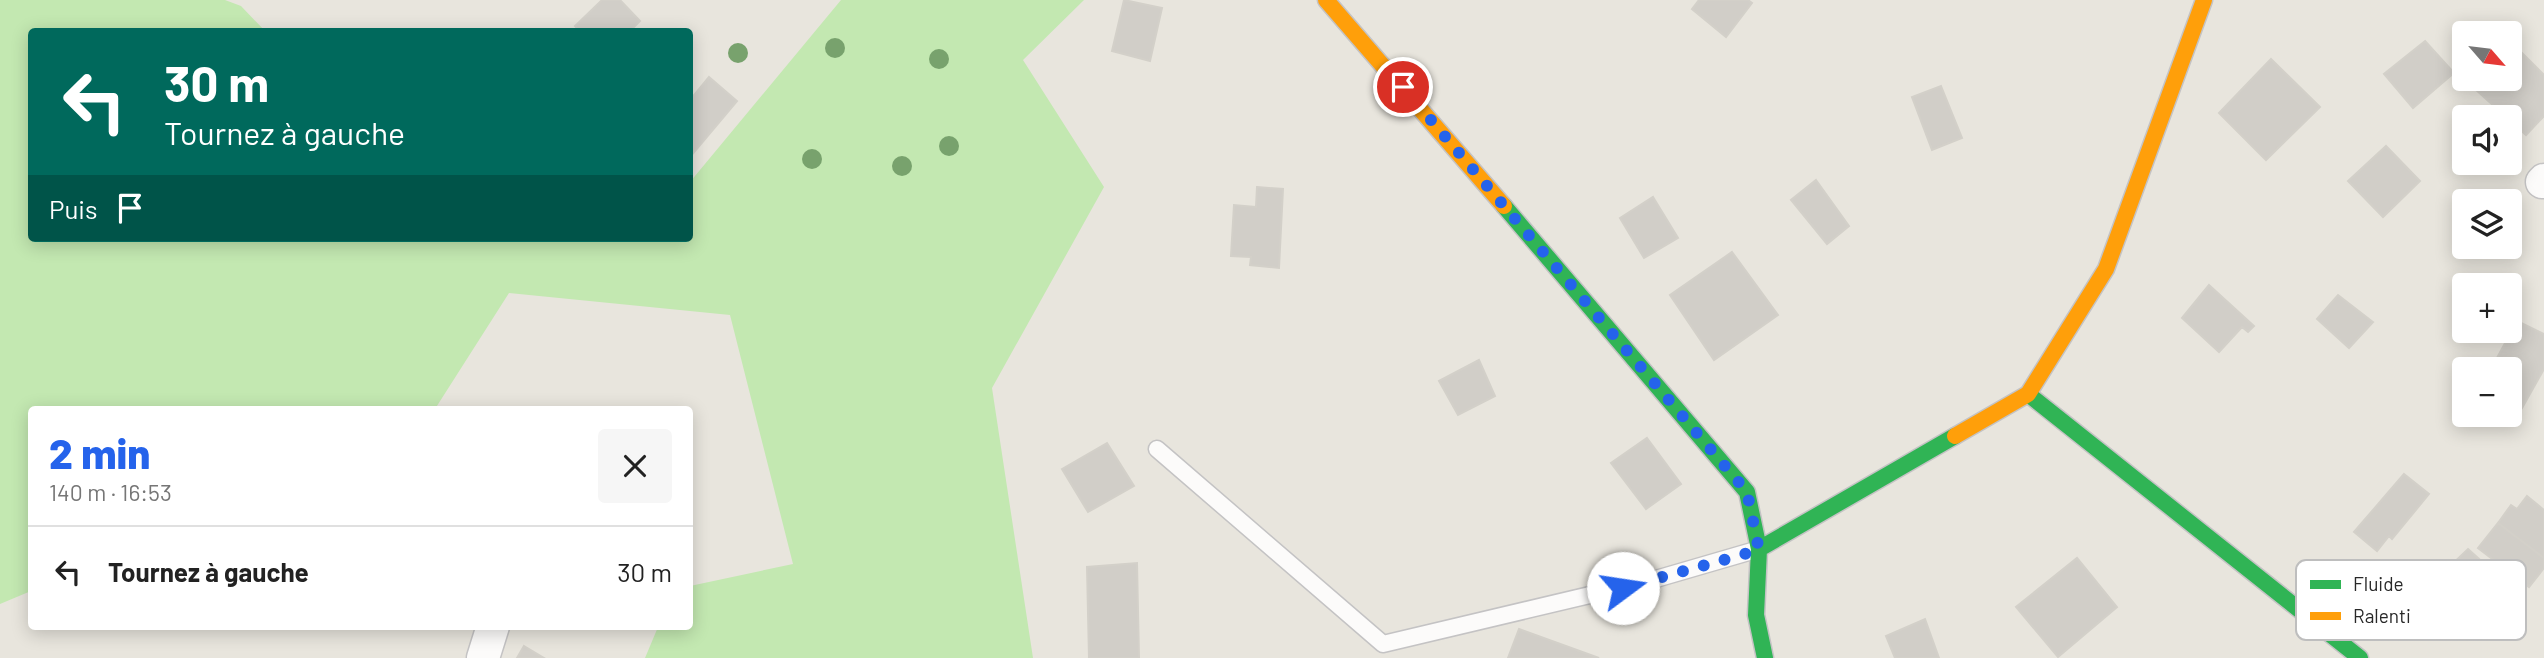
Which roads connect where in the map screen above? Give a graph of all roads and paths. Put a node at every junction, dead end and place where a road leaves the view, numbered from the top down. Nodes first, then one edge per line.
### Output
1 (1326, 0) edge
2 (2204, 0) edge
3 (2028, 394) junction
4 (1157, 449) dead end
5 (1759, 550) junction
6 (2296, 607) edge
7 (493, 630) edge
8 (2337, 640) edge
9 (483, 658) edge
10 (1765, 658) edge
11 (2360, 658) edge

1 - 5 street
2 - 3 street
3 - 5 street
3 - 6 street
4 - 5 lane
5 - 10 street
7 - 9 street
8 - 11 street

